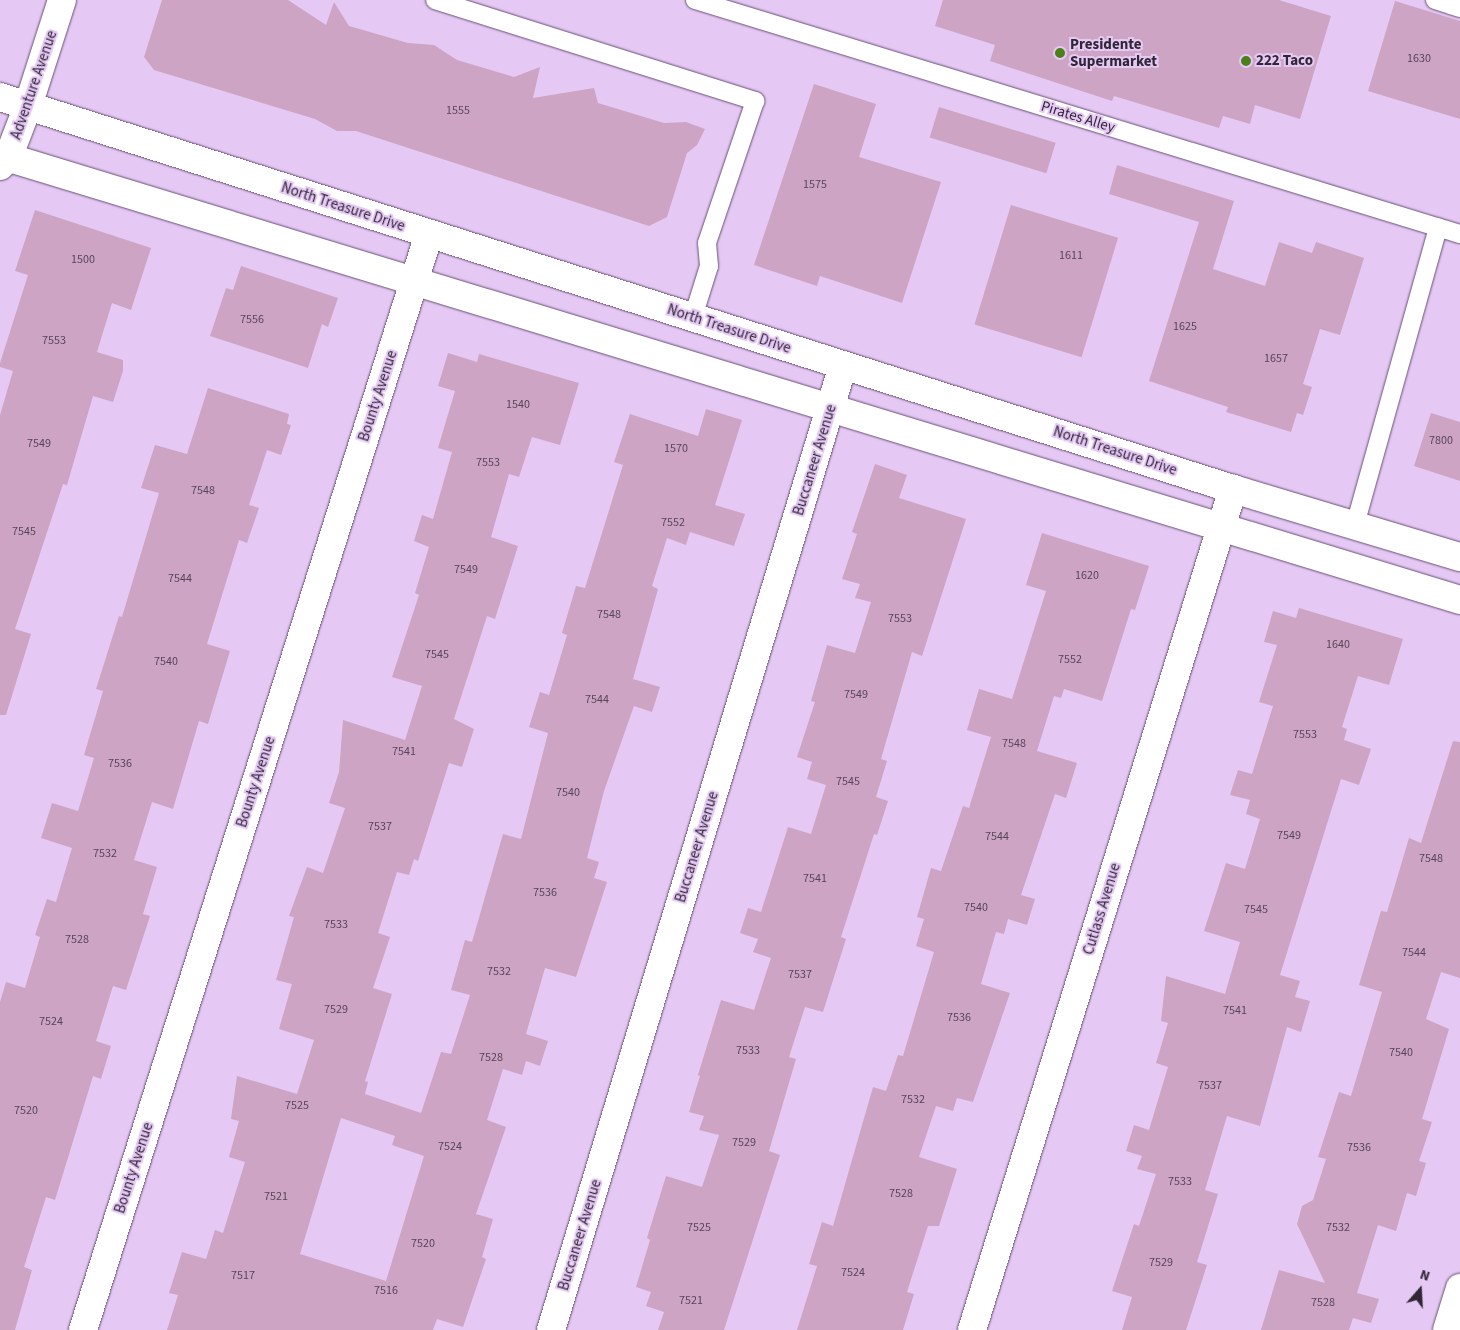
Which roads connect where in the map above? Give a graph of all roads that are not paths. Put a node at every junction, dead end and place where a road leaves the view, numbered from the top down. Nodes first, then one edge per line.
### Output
1 (62, 0) edge
2 (435, 0) edge
3 (695, 0) edge
4 (1435, 0) edge
5 (1460, 8) edge
6 (0, 97) edge
7 (28, 106) junction
8 (3, 160) edge
9 (1438, 227) junction
10 (429, 234) junction
11 (1460, 234) edge
12 (415, 280) junction
13 (692, 317) junction
14 (843, 365) junction
15 (830, 409) junction
16 (1233, 489) junction
17 (1355, 525) junction
18 (1221, 528) junction
19 (1460, 557) edge
20 (1460, 600) edge
21 (1460, 1288) edge
22 (83, 1330) edge
23 (551, 1330) edge
24 (972, 1330) edge
25 (1447, 1330) edge

1 - 7 street, Adventure Avenue
2 - 13 lane
3 - 9 lane, Pirates Alley
4 - 5 lane
6 - 7 street, North Treasure Drive
7 - 8 street, Adventure Avenue
7 - 10 street, North Treasure Drive
8 - 12 street
9 - 11 lane, Pirates Alley
9 - 17 lane
10 - 12 street, Bounty Avenue
10 - 13 street, North Treasure Drive
12 - 15 street
12 - 22 street, Bounty Avenue
13 - 14 street, North Treasure Drive
14 - 15 street, Buccaneer Avenue
14 - 16 street, North Treasure Drive
15 - 18 street
15 - 23 street, Buccaneer Avenue
16 - 17 street, North Treasure Drive
16 - 18 street, Cutlass Avenue
17 - 19 street, North Treasure Drive
18 - 20 street
18 - 24 street, Cutlass Avenue
21 - 25 street

